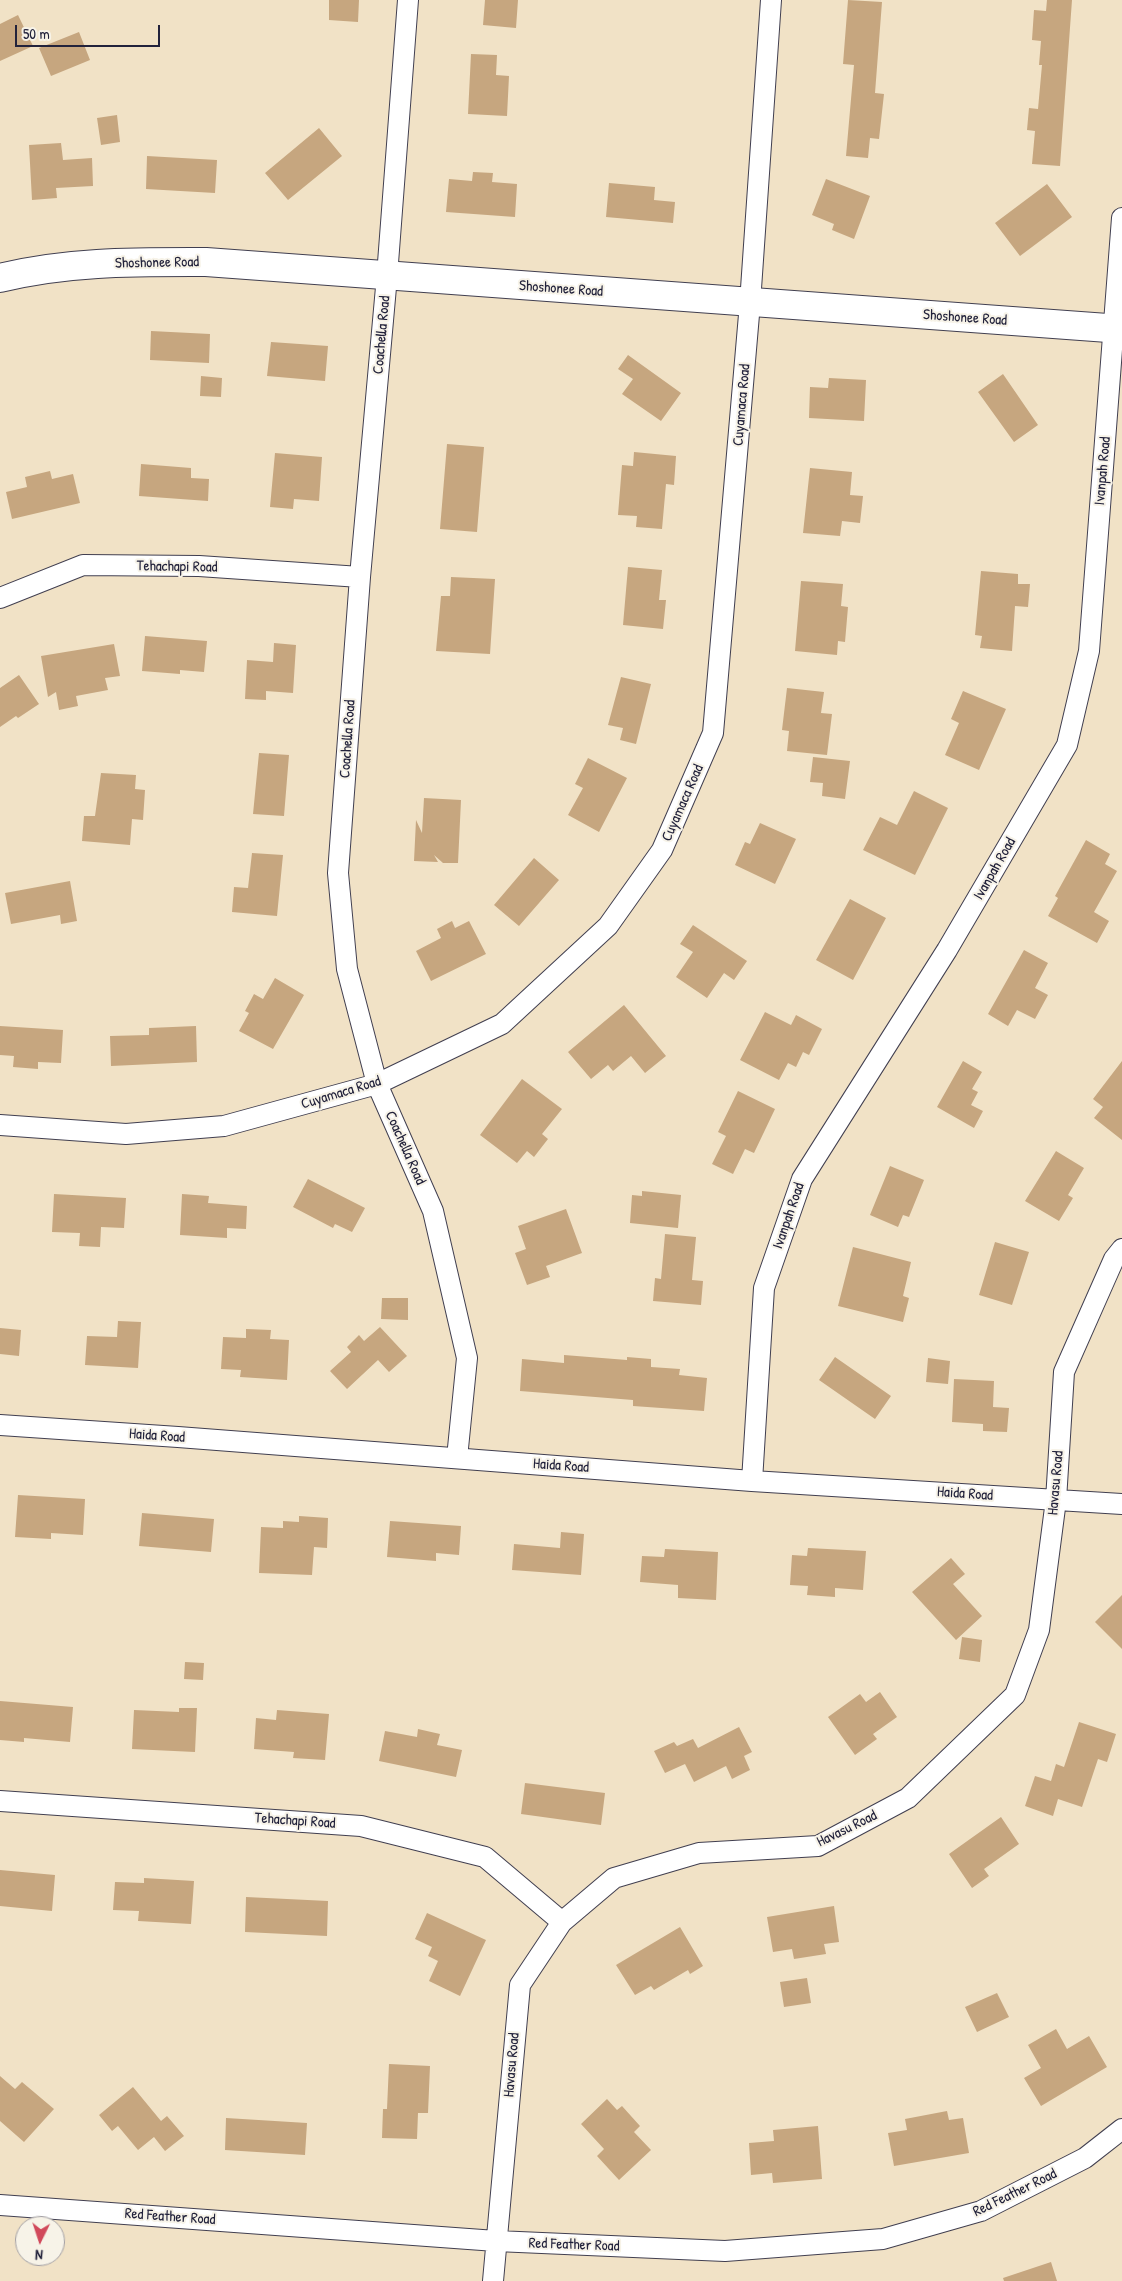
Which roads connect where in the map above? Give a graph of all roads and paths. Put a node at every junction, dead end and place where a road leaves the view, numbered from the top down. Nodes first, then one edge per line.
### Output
1 (408, 0) edge
2 (771, 0) edge
3 (1122, 218) edge
4 (387, 276) junction
5 (0, 278) edge
6 (750, 303) junction
7 (1118, 329) edge
8 (360, 577) junction
9 (0, 598) edge
10 (377, 1084) junction
11 (0, 1126) edge
12 (1122, 1249) edge
13 (0, 1425) edge
14 (457, 1458) junction
15 (752, 1481) junction
16 (1056, 1500) junction
17 (1122, 1504) edge
18 (0, 1801) edge
19 (562, 1922) junction
20 (1122, 2129) edge
21 (0, 2205) edge
22 (496, 2242) junction
23 (493, 2281) edge

1 - 4 street, Coachella Road
2 - 6 street, Cuyamaca Road
3 - 7 street, Ivanpah Road
4 - 5 street, Shoshonee Road
4 - 6 street, Shoshonee Road
4 - 8 street, Coachella Road
6 - 7 street, Shoshonee Road
6 - 10 street, Cuyamaca Road
7 - 15 street, Ivanpah Road
8 - 9 street, Tehachapi Road
8 - 10 street, Coachella Road
10 - 11 street, Cuyamaca Road
10 - 14 street, Coachella Road
12 - 16 street, Havasu Road
13 - 14 street, Haida Road
14 - 15 street, Haida Road
15 - 16 street, Haida Road
16 - 17 street, Haida Road
16 - 19 street, Havasu Road
18 - 19 street, Tehachapi Road
19 - 22 street, Havasu Road
20 - 22 street, Red Feather Road
21 - 22 street, Red Feather Road
22 - 23 street, Havasu Road

